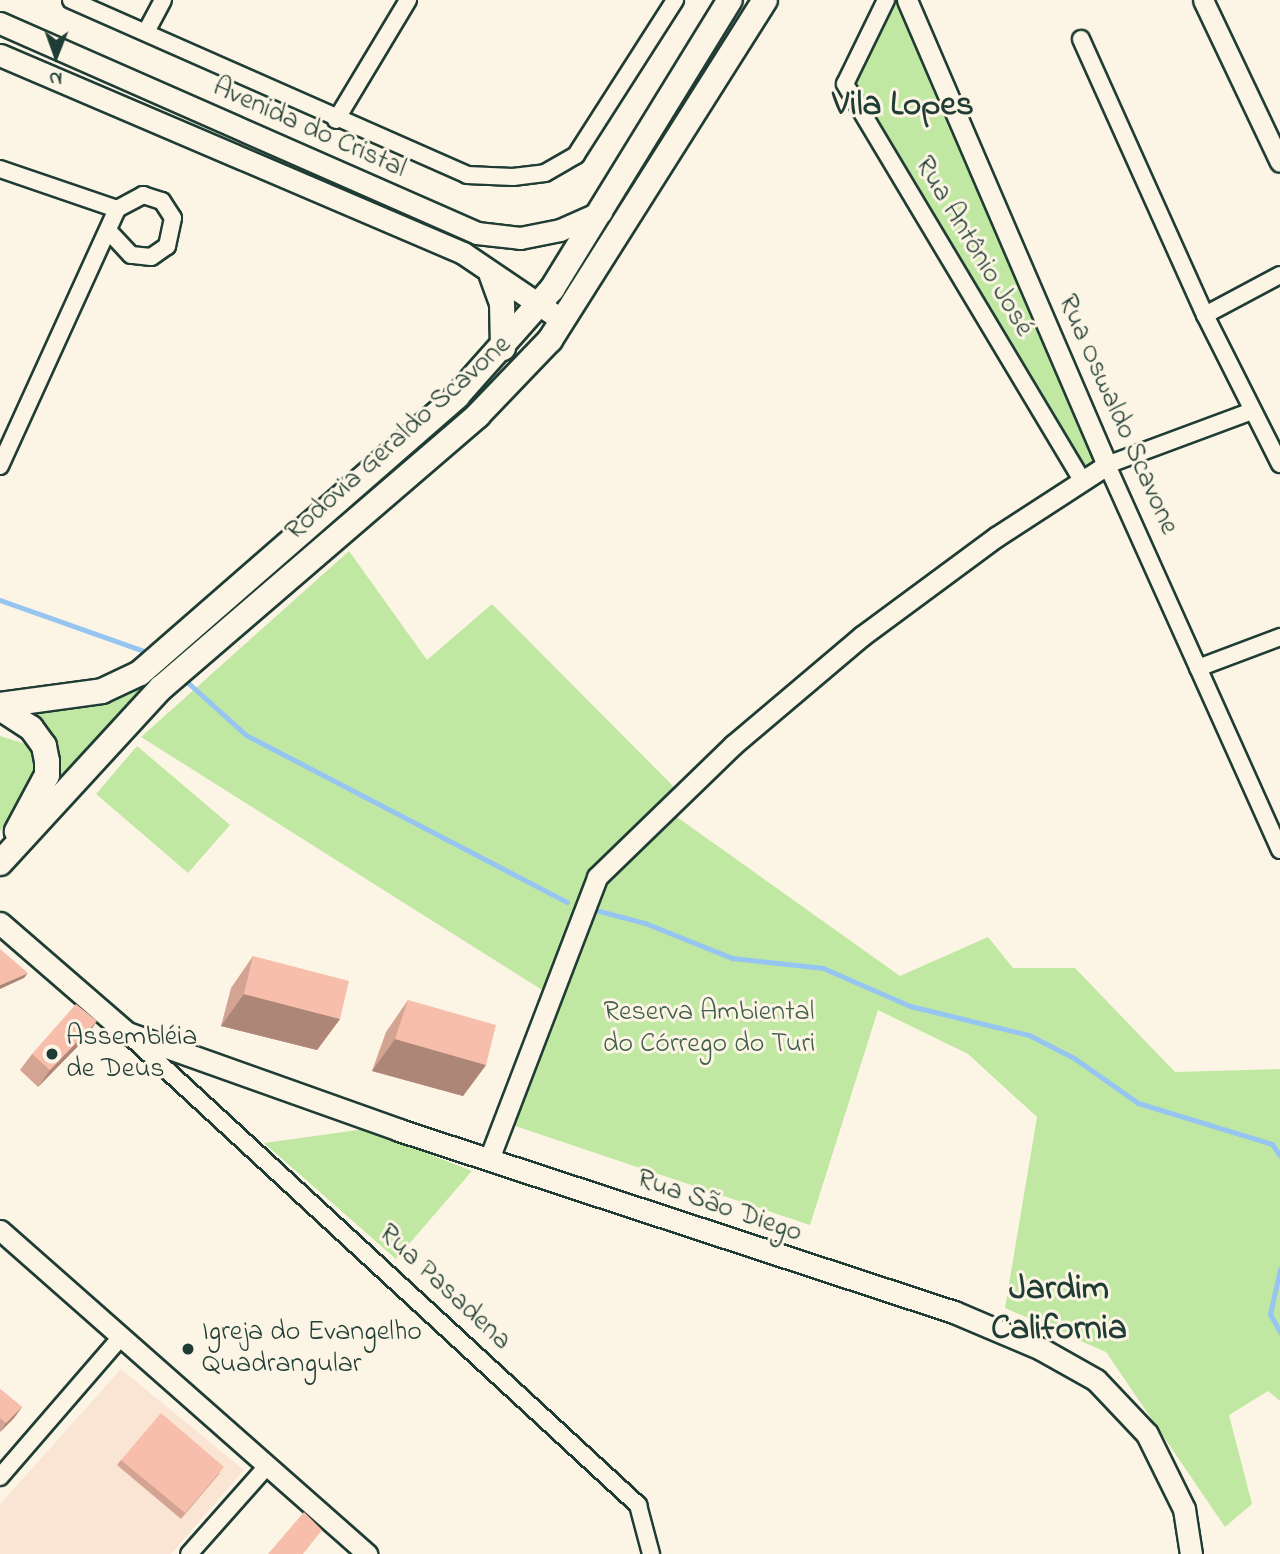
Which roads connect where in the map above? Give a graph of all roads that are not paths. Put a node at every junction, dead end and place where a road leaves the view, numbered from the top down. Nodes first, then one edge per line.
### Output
1 (71, 0) edge
2 (163, 0) edge
3 (408, 0) edge
4 (675, 0) edge
5 (730, 0) edge
6 (765, 0) edge
7 (886, 0) edge
8 (907, 0) edge
9 (1203, 0) edge
10 (0, 23) edge
11 (146, 32) junction
12 (1081, 39) dead end
13 (0, 55) edge
14 (336, 120) junction
15 (1280, 163) edge
16 (0, 169) edge
17 (117, 209) junction
18 (601, 212) junction
19 (109, 231) junction
20 (1280, 275) edge
21 (492, 276) junction
22 (538, 306) junction
23 (1205, 315) junction
24 (562, 320) junction
25 (503, 348) junction
26 (1252, 411) junction
27 (1280, 464) edge
28 (1107, 465) junction
29 (0, 466) edge
30 (1082, 480) junction
31 (1280, 637) edge
32 (1198, 668) junction
33 (0, 707) edge
34 (1280, 850) edge
35 (0, 860) edge
36 (0, 923) edge
37 (127, 1033) junction
38 (198, 1059) junction
39 (180, 1082) junction
40 (489, 1159) junction
41 (0, 1230) edge
42 (121, 1337) junction
43 (267, 1466) junction
44 (0, 1478) edge
45 (652, 1550) edge
46 (189, 1554) edge
47 (367, 1554) edge
48 (1191, 1554) edge

1 - 11 street
2 - 11 street
3 - 14 street
4 - 14 street
5 - 18 main road, Rodovia Geraldo Scavone
6 - 24 main road, Rodovia Geraldo Scavone
7 - 30 street, Rua Antônio José
8 - 28 street, Rua Oswaldo Scavone
9 - 15 street
10 - 18 main road, Avenida do Cristal
11 - 14 street
12 - 23 street
13 - 21 main road, Avenida do Cristal
16 - 17 street
17 - 19 street
17 - 19 street
18 - 22 main road, Rodovia Geraldo Scavone
19 - 29 street
20 - 23 street
21 - 22 main road, Avenida do Cristal
21 - 25 main road
22 - 24 main road, Avenida do Cristal
22 - 25 main road, Rodovia Geraldo Scavone
23 - 26 street
24 - 35 main road, Rodovia Geraldo Scavone
25 - 33 main road, Rodovia Geraldo Scavone
26 - 27 street
26 - 28 street
28 - 30 street
28 - 32 street, Rua Oswaldo Scavone
30 - 40 street
31 - 32 street
32 - 34 street, Rua Oswaldo Scavone
33 - 35 main road
36 - 37 main road, Rua Pasadena
37 - 38 main road, Rua São Diego
37 - 39 street, Rua Pasadena
38 - 39 street
38 - 40 main road, Rua São Diego
39 - 45 street, Rua Pasadena
40 - 48 main road, Rua São Diego
41 - 42 street
42 - 43 street
42 - 44 street
43 - 46 street
43 - 47 street

